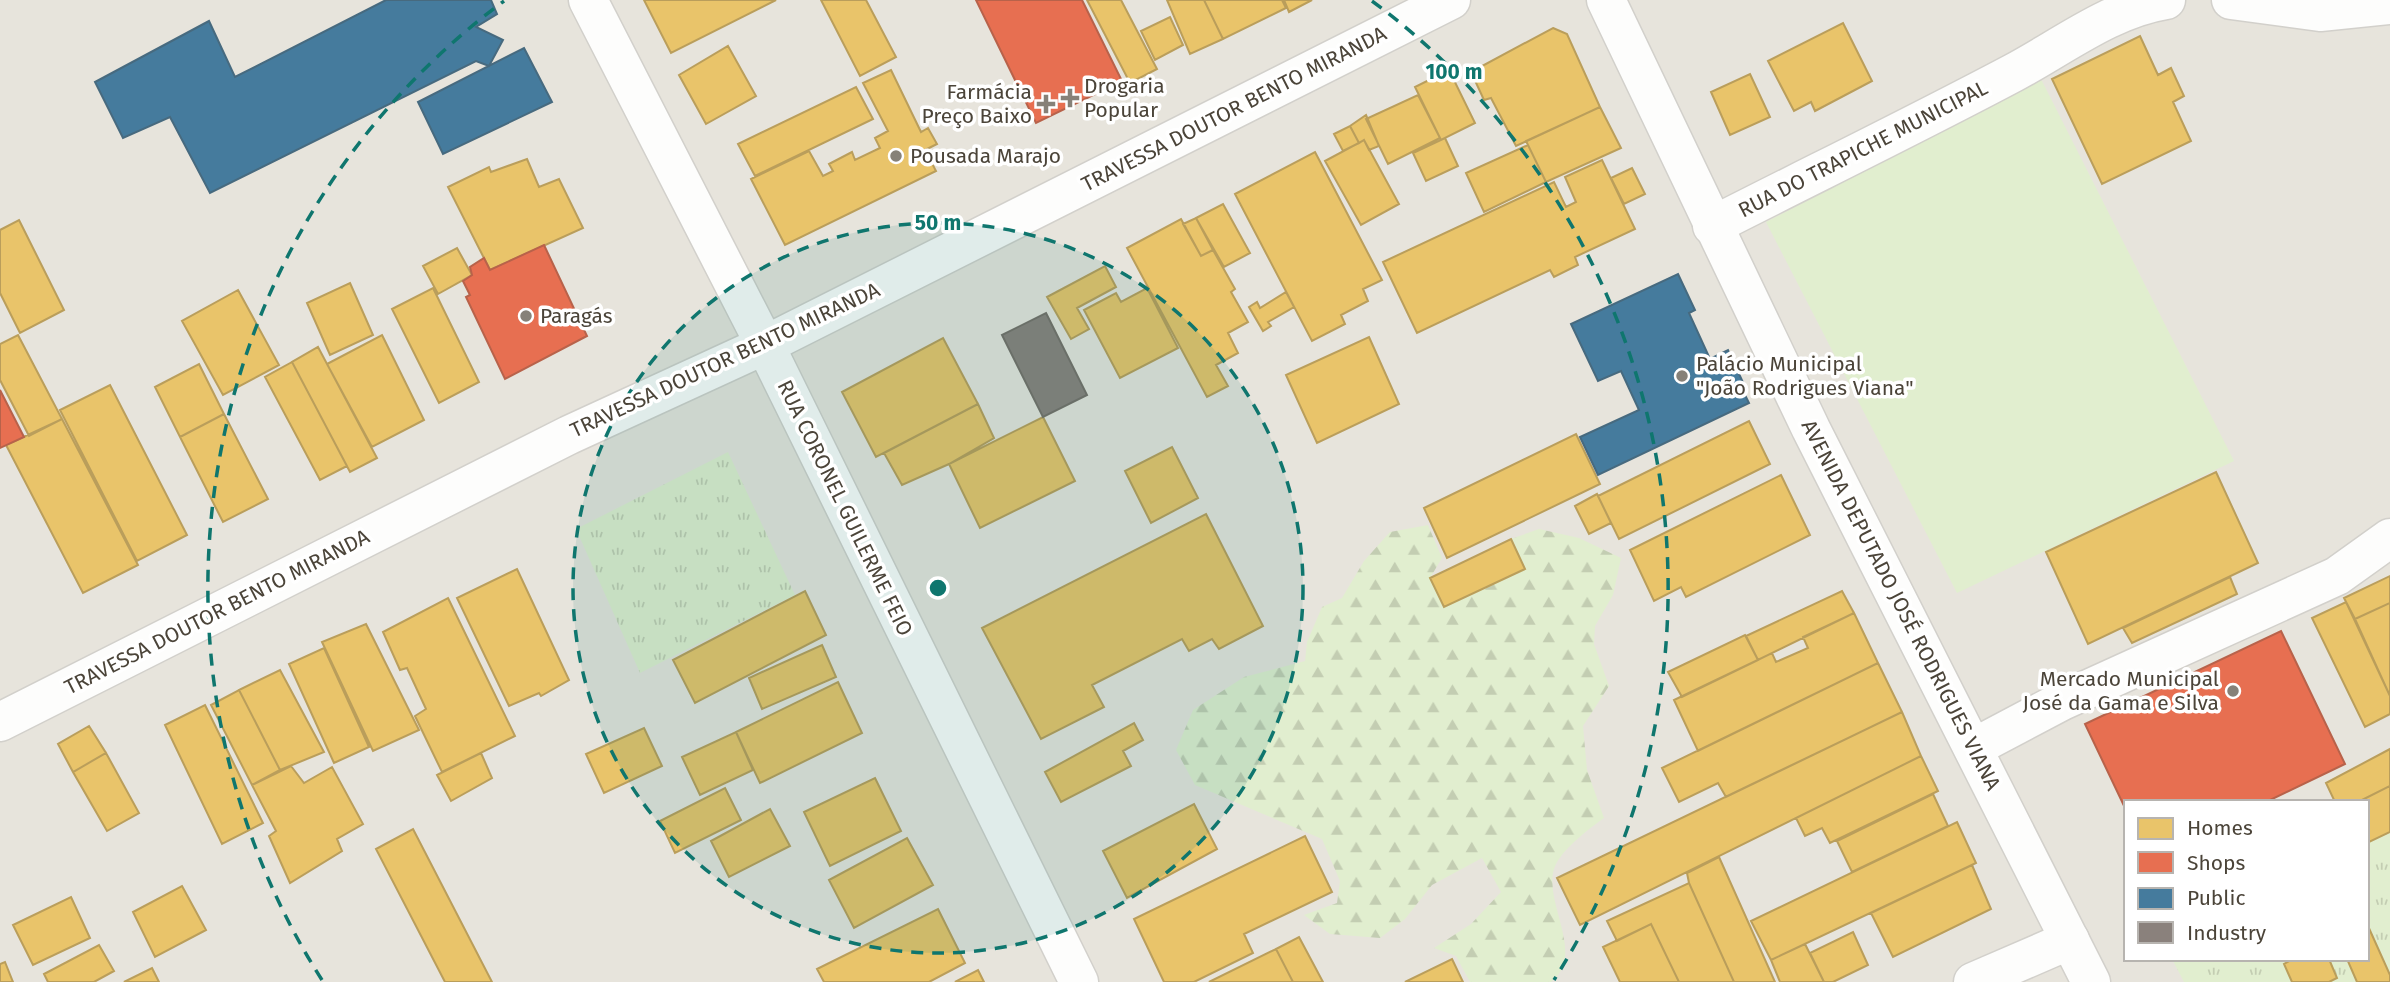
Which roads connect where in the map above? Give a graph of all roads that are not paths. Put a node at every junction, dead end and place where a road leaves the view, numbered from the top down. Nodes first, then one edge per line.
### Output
1 (588, 0) edge
2 (1451, 0) edge
3 (1606, 0) edge
4 (2166, 0) edge
5 (2231, 0) edge
6 (2390, 5) edge
7 (1712, 226) junction
8 (765, 345) junction
9 (2390, 538) edge
10 (0, 722) edge
11 (1973, 748) junction
12 (2070, 940) junction
13 (1079, 982) edge
14 (1973, 982) edge
15 (2091, 982) edge

1 - 8 street, RUA CORONEL GUILERME FEIO
2 - 8 street, TRAVESSA DOUTOR BENTO MIRANDA
3 - 7 street, AVENIDA DEPUTADO JOSÉ RODRIGUES VIANA
4 - 7 street, RUA DO TRAPICHE MUNICIPAL
5 - 6 street
7 - 11 street, AVENIDA DEPUTADO JOSÉ RODRIGUES VIANA
8 - 10 street, TRAVESSA DOUTOR BENTO MIRANDA
8 - 13 street, RUA CORONEL GUILERME FEIO
9 - 11 street
11 - 12 street, AVENIDA DEPUTADO JOSÉ RODRIGUES VIANA
12 - 14 street
12 - 15 street, AVENIDA DEPUTADO JOSÉ RODRIGUES VIANA

